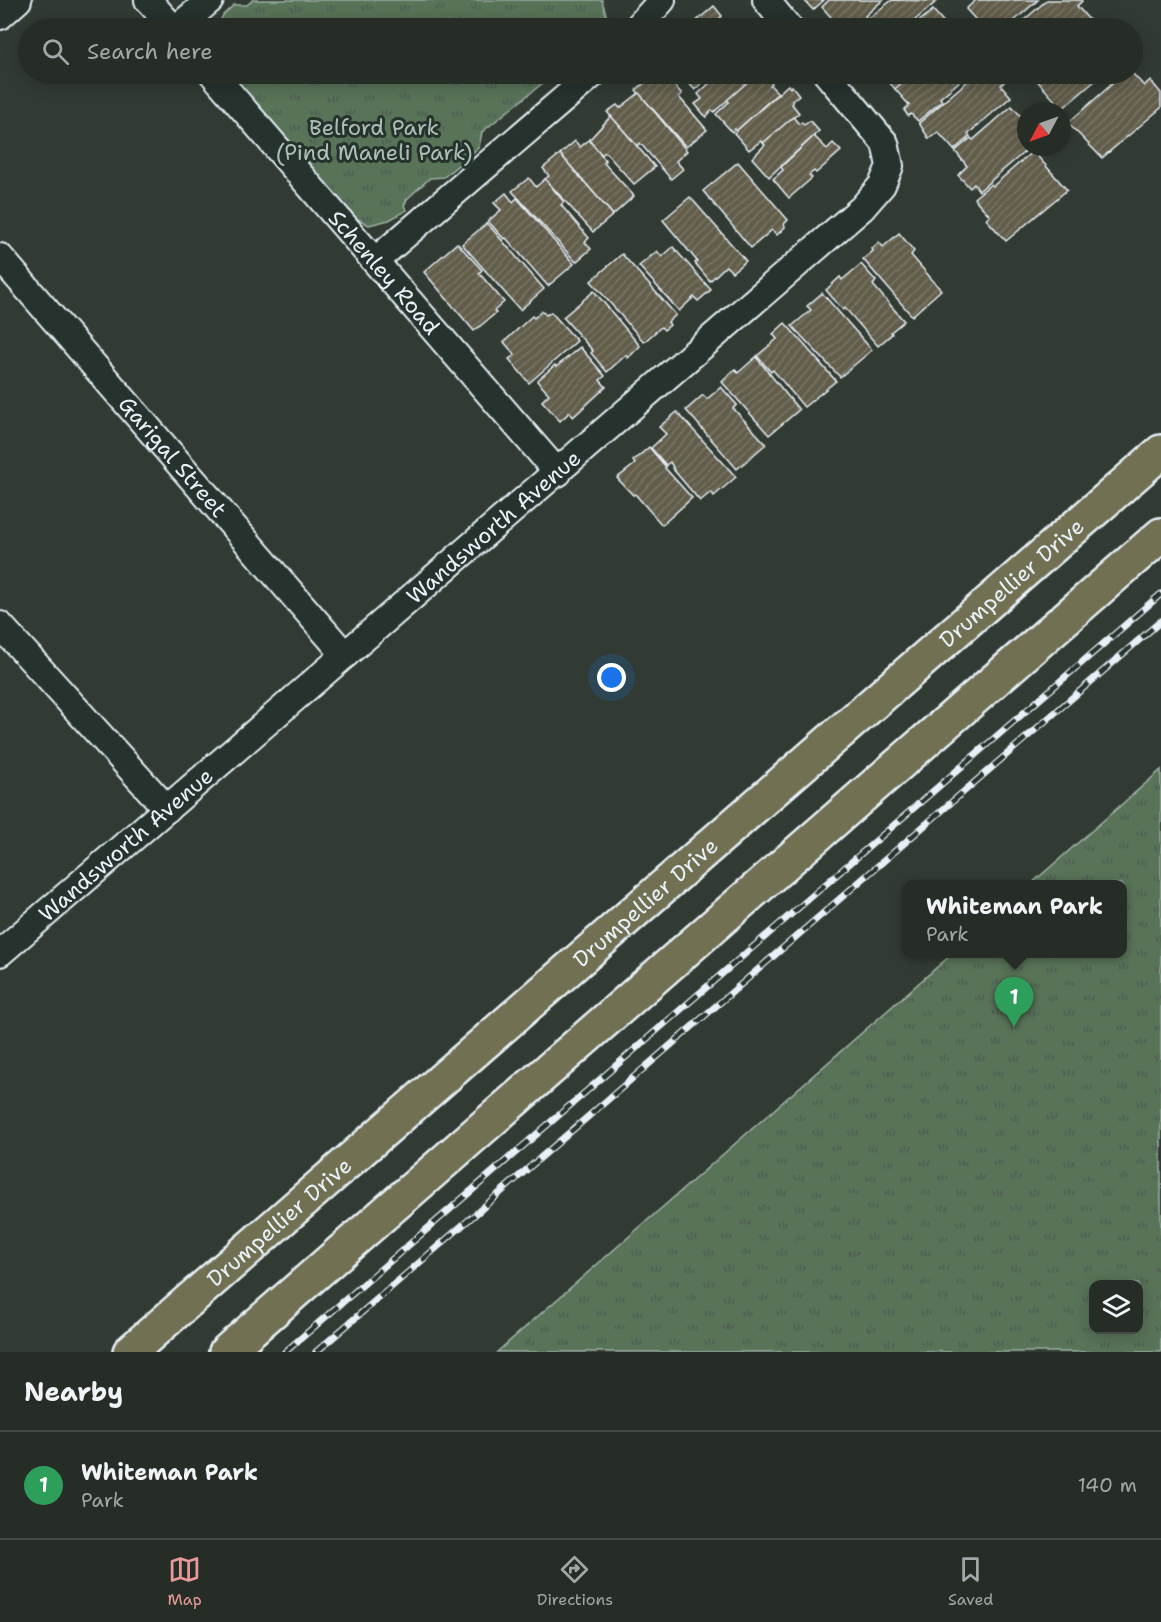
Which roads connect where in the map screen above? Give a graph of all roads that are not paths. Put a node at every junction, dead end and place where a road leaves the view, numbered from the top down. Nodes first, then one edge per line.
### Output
1 (18, 0) edge
2 (148, 0) edge
3 (210, 0) edge
4 (766, 0) edge
5 (0, 16) edge
6 (165, 18) edge
7 (188, 18) edge
8 (781, 18) edge
9 (222, 84) edge
10 (582, 84) edge
11 (835, 84) edge
12 (0, 257) edge
13 (376, 260) junction
14 (1161, 452) edge
15 (558, 473) junction
16 (1161, 535) edge
17 (0, 624) edge
18 (345, 655) junction
19 (167, 809) junction
20 (0, 953) edge
21 (130, 1352) edge
22 (226, 1352) edge

1 - 5 street
2 - 6 street
3 - 7 street
4 - 8 street
9 - 13 street, Schenley Road
10 - 13 street
11 - 15 street, Wandsworth Avenue
12 - 18 street, Garigal Street
13 - 15 street, Schenley Road
14 - 21 main road, Drumpellier Drive
15 - 18 street, Wandsworth Avenue
16 - 22 main road
17 - 19 street
18 - 19 street, Wandsworth Avenue
19 - 20 street, Wandsworth Avenue

